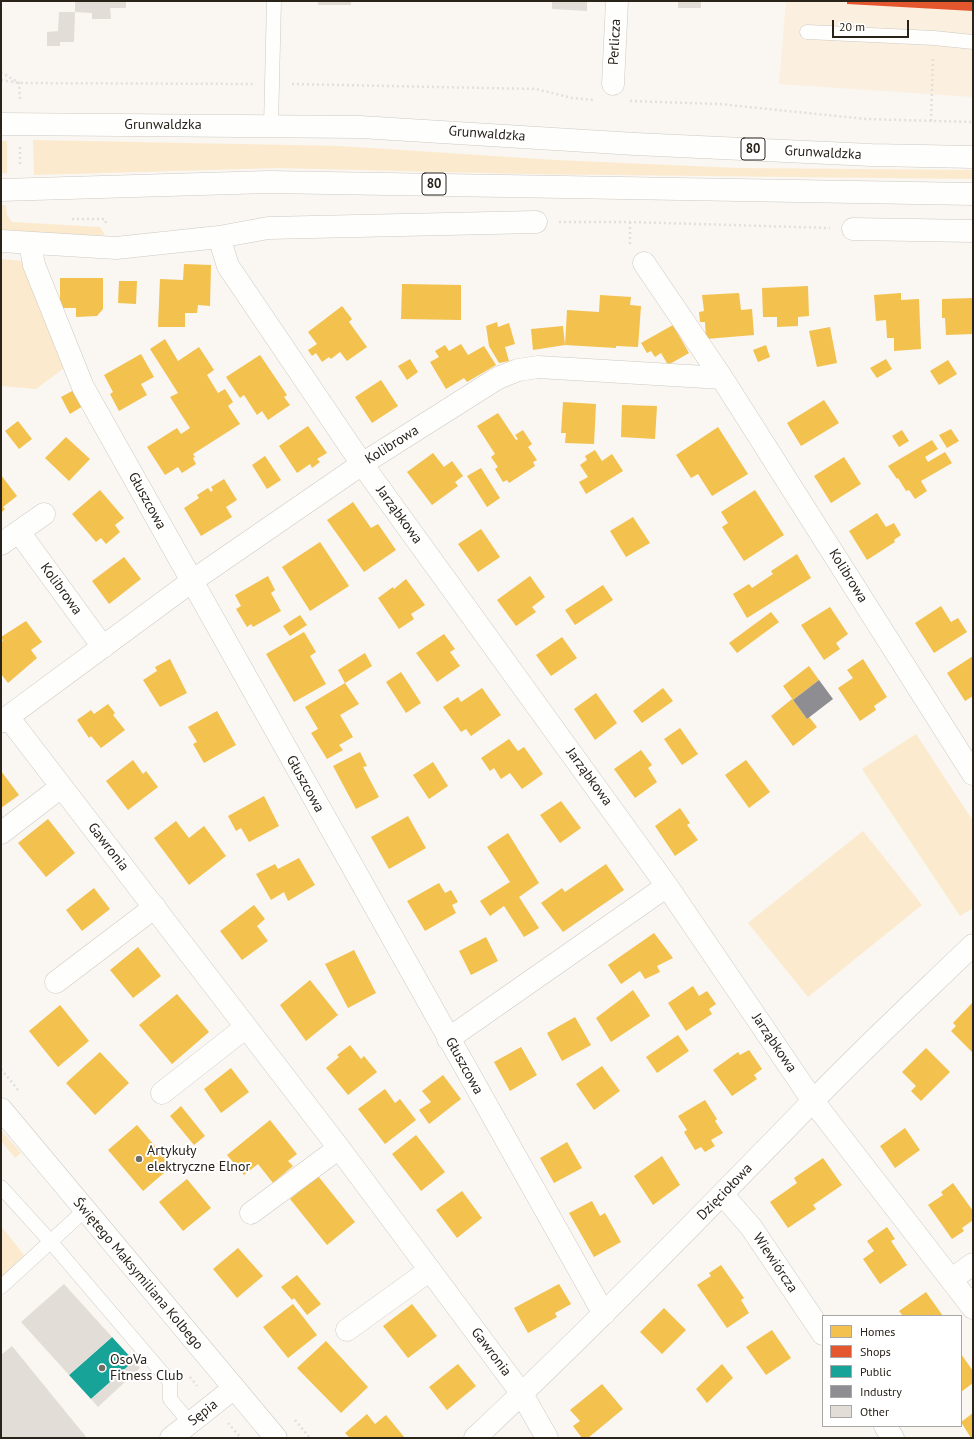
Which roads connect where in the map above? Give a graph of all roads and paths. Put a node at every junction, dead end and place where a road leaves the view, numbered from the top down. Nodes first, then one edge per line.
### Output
1 (274, 1) edge
2 (617, 1) edge
3 (807, 32) dead end
4 (934, 38) junction
5 (973, 42) edge
6 (1, 80) edge
7 (272, 84) junction
8 (612, 84) dead end
9 (596, 100) dead end
10 (627, 101) dead end
11 (931, 121) junction
12 (973, 122) edge
13 (1, 124) edge
14 (271, 125) junction
15 (973, 157) edge
16 (1, 190) edge
17 (973, 194) edge
18 (536, 222) joint
19 (853, 229) joint
20 (973, 231) edge
21 (219, 238) junction
22 (1, 241) edge
23 (30, 243) junction
24 (644, 263) dead end
25 (722, 378) junction
26 (362, 464) junction
27 (44, 514) dead end
28 (19, 532) junction
29 (1, 544) edge
30 (192, 581) junction
31 (103, 647) junction
32 (5, 719) edge
33 (973, 774) edge
34 (61, 787) junction
35 (1, 833) edge
36 (667, 886) junction
37 (155, 907) junction
38 (973, 945) edge
39 (56, 982) dead end
40 (246, 1027) junction
41 (448, 1038) junction
42 (162, 1093) dead end
43 (813, 1101) junction
44 (1, 1109) edge
45 (339, 1148) junction
46 (1, 1187) edge
47 (723, 1195) junction
48 (85, 1210) junction
49 (251, 1213) dead end
50 (50, 1241) junction
51 (973, 1264) edge
52 (430, 1270) junction
53 (952, 1279) junction
54 (1, 1287) edge
55 (973, 1308) edge
56 (604, 1314) junction
57 (347, 1330) dead end
58 (822, 1333) edge
59 (234, 1388) junction
60 (522, 1394) junction
61 (190, 1423) junction
62 (885, 1427) edge
63 (171, 1438) edge
64 (276, 1438) edge
65 (476, 1438) edge
66 (547, 1438) edge
67 (893, 1438) edge

1 - 7 lane
2 - 8 street, Perlicza
3 - 4 lane
4 - 5 lane
4 - 11 path
6 - 7 path
7 - 9 path
7 - 14 lane
10 - 11 path
11 - 12 path
13 - 14 street, Grunwaldzka / 80
14 - 15 street, Grunwaldzka / 80
16 - 17 street, 80
18 - 19 path
18 - 21 street
19 - 20 street
21 - 23 street
21 - 26 street, Jarząbkowa
22 - 23 street
23 - 30 street, Głuszcowa
24 - 25 street, Kolibrowa
25 - 26 street, Kolibrowa
25 - 33 street, Kolibrowa
26 - 30 street, Kolibrowa
26 - 36 street, Jarząbkowa
27 - 28 street
28 - 29 street
28 - 31 street, Kolibrowa
30 - 31 street, Kolibrowa
30 - 41 street, Głuszcowa
31 - 32 street, Kolibrowa
32 - 34 street, Gawronia
34 - 35 street
34 - 37 street, Gawronia
36 - 41 street
36 - 43 street, Jarząbkowa
37 - 39 street
37 - 40 street, Gawronia
38 - 43 street, Dzięciołowa
40 - 42 street
40 - 45 street, Gawronia
41 - 56 street, Głuszcowa
43 - 47 street, Dzięciołowa
43 - 53 street, Jarząbkowa
44 - 48 street, Świętego Maksymiliana Kolbego
45 - 49 street
45 - 52 street, Gawronia
46 - 50 lane
47 - 56 street, Dzięciołowa
47 - 58 street, Wiewiórcza
48 - 50 lane
48 - 59 street, Świętego Maksymiliana Kolbego
50 - 54 lane
50 - 61 lane
51 - 53 street
52 - 57 street
52 - 60 street, Gawronia
53 - 55 street, Jarząbkowa
56 - 60 street, Dzięciołowa
59 - 61 street, Sępia
59 - 64 street, Świętego Maksymiliana Kolbego
60 - 65 street, Dzięciołowa
60 - 66 street, Gawronia
61 - 63 street, Sępia
62 - 67 street

